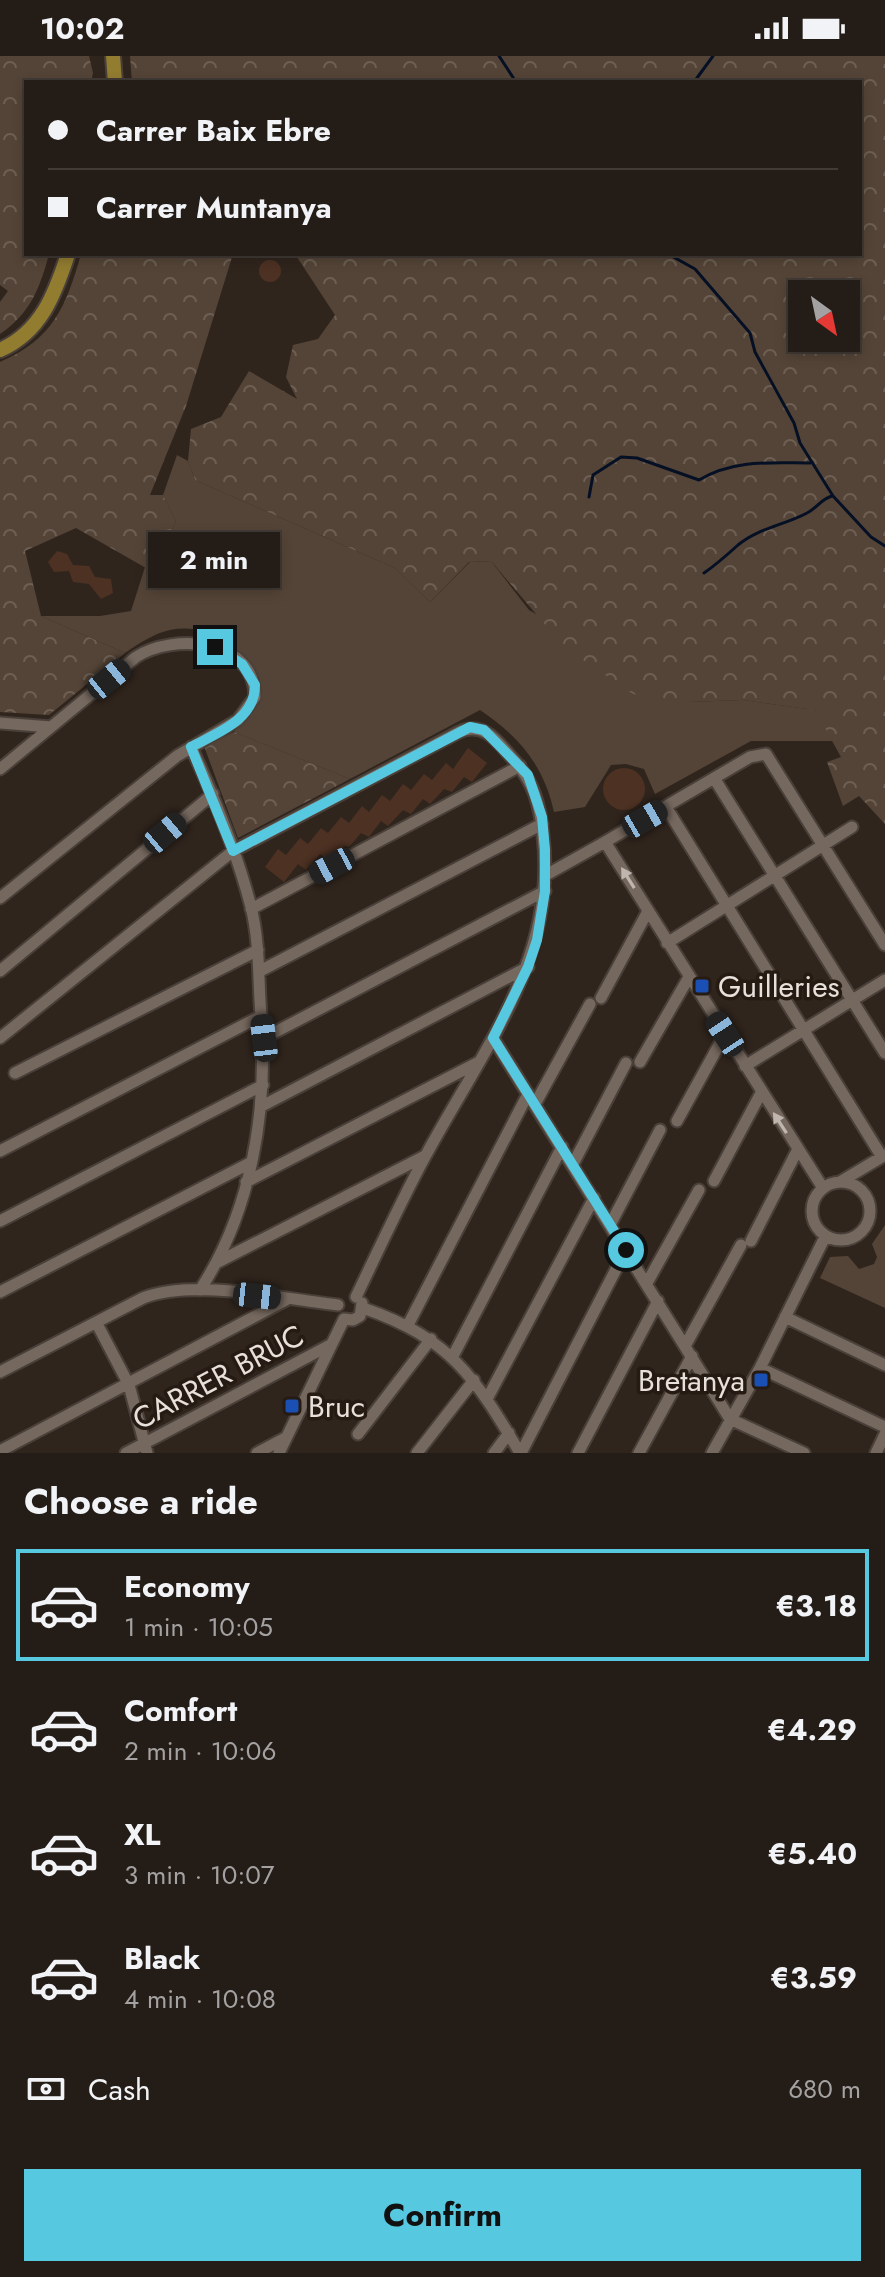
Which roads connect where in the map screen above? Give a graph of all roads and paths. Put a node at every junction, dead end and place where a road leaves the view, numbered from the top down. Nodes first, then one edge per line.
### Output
1 (113, 56) edge
2 (115, 80) edge
3 (67, 256) edge
4 (0, 350) edge
5 (0, 723) edge
6 (51, 727) junction
7 (191, 747) junction
8 (520, 766) junction
9 (0, 769) edge
10 (714, 778) junction
11 (213, 794) junction
12 (666, 807) junction
13 (542, 824) junction
14 (852, 827) dead end
15 (605, 842) junction
16 (824, 845) junction
17 (233, 851) junction
18 (546, 875) junction
19 (776, 875) junction
20 (545, 891) junction
21 (0, 898) edge
22 (727, 906) junction
23 (251, 909) junction
24 (648, 911) junction
25 (667, 943) junction
26 (885, 945) edge
27 (258, 950) junction
28 (528, 967) junction
29 (0, 971) edge
30 (260, 971) junction
31 (689, 977) junction
32 (885, 980) edge
33 (853, 1000) junction
34 (261, 1016) junction
35 (803, 1030) junction
36 (725, 1034) junction
37 (0, 1038) edge
38 (264, 1038) junction
39 (493, 1038) junction
40 (885, 1053) edge
41 (479, 1062) junction
42 (640, 1062) dead end
43 (626, 1063) dead end
44 (745, 1066) junction
45 (15, 1073) dead end
46 (263, 1085) junction
47 (761, 1093) junction
48 (531, 1099) junction
49 (262, 1106) junction
50 (677, 1121) dead end
51 (660, 1130) dead end
52 (562, 1147) junction
53 (798, 1149) junction
54 (0, 1151) edge
55 (426, 1156) junction
56 (884, 1156) edge
57 (250, 1163) junction
58 (573, 1164) junction
59 (714, 1181) dead end
60 (246, 1182) junction
61 (840, 1182) junction
62 (823, 1188) junction
63 (699, 1190) dead end
64 (594, 1198) junction
65 (0, 1221) edge
66 (610, 1225) junction
67 (825, 1237) junction
68 (626, 1250) junction
69 (218, 1262) junction
70 (647, 1283) junction
71 (200, 1290) junction
72 (0, 1292) edge
73 (356, 1297) junction
74 (286, 1299) junction
75 (658, 1301) junction
76 (338, 1305) junction
77 (363, 1308) junction
78 (785, 1317) junction
79 (344, 1319) junction
80 (96, 1322) junction
81 (408, 1325) junction
82 (431, 1339) junction
83 (332, 1344) junction
84 (688, 1351) junction
85 (453, 1356) junction
86 (885, 1365) edge
87 (760, 1368) junction
88 (0, 1372) edge
89 (474, 1380) junction
90 (129, 1385) junction
91 (487, 1399) junction
92 (730, 1419) junction
93 (885, 1427) edge
94 (509, 1433) junction
95 (358, 1434) dead end
96 (885, 1434) edge
97 (286, 1438) junction
98 (146, 1448) edge
99 (784, 1449) edge
100 (0, 1451) edge
101 (126, 1453) edge
102 (257, 1453) edge
103 (279, 1453) edge
104 (417, 1453) edge
105 (494, 1453) edge
106 (520, 1453) edge
107 (578, 1453) edge
108 (639, 1453) edge
109 (712, 1453) edge
110 (804, 1453) edge
111 (876, 1453) edge

1 - 2 main road
3 - 4 main road
5 - 6 street
6 - 7 street
6 - 9 street
7 - 11 street
7 - 21 street
8 - 13 street
8 - 17 street
8 - 23 street
10 - 12 street
10 - 16 street
10 - 19 street
11 - 17 street
11 - 29 street
12 - 15 street
12 - 22 street
13 - 18 street
13 - 30 street
14 - 16 street
15 - 18 street
24 -> 15 street
16 - 19 street
16 - 26 street
17 - 23 street
17 - 37 street
18 - 20 street
19 - 22 street
19 - 33 street
20 - 28 street
20 - 38 street
22 - 25 street
22 - 35 street
23 - 27 street
24 - 25 street
24 - 48 street
25 - 31 street
27 - 30 street
27 - 45 street
28 - 39 street
28 - 49 street
30 - 34 street
31 - 36 street
31 - 42 street
32 - 33 street
33 - 35 street
33 - 40 street
34 - 38 street
34 - 54 street
35 - 44 street
35 - 56 street
36 - 44 street
36 - 50 street
38 - 46 street
39 - 41 street
39 - 48 street
41 - 55 street
41 - 60 street
43 - 58 street
44 - 47 street
46 - 49 street
46 - 65 street
53 -> 47 street
47 - 59 street
48 - 52 street
48 - 81 street
49 - 57 street
51 - 66 street
52 - 58 street
52 - 85 street
53 - 62 street
53 - 84 street
55 - 69 street
55 - 73 street
56 - 61 street
57 - 60 street
57 - 72 street
58 - 64 street
60 - 69 street
61 - 62 street
61 - 67 street
62 - 67 street
63 - 70 street
64 - 66 street
64 - 91 street
66 - 68 street
67 - 78 street
68 - 70 street
68 - 106 street
69 - 71 street
70 - 75 street
71 - 74 street
71 - 80 street
73 - 76 street
73 - 77 street
74 - 76 street
74 - 90 street
75 - 84 street
75 - 107 street
76 - 79 street
77 - 79 street
77 - 81 street
78 - 86 street
78 - 87 street
79 - 83 street
80 - 88 street
80 - 90 street
81 - 82 street
82 - 85 street
82 - 95 street
83 - 97 street
83 - 98 street, CARRER BRUC
84 - 92 street
84 - 108 street
85 - 89 street
87 - 92 street
87 - 93 street
89 - 91 street
89 - 104 street
90 - 98 street
90 - 100 street
91 - 94 street
92 - 99 street
92 - 109 street
94 - 105 street
94 - 106 street
96 - 111 street
97 - 102 street
97 - 103 street
98 - 101 street, CARRER BRUC
99 - 110 street

